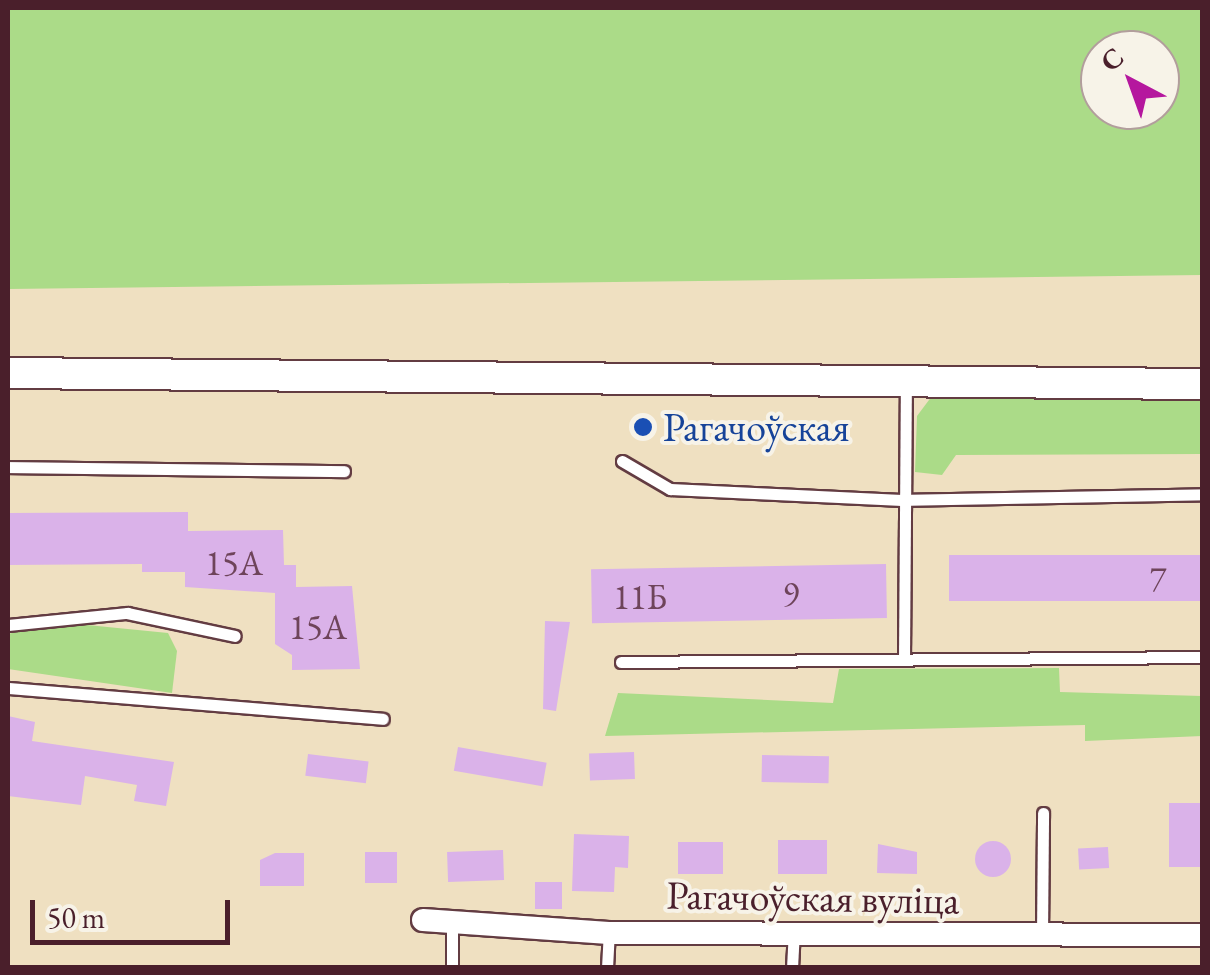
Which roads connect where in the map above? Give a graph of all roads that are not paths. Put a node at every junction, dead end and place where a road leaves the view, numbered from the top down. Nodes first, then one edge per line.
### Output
1 (8, 373) edge
2 (906, 382) junction
3 (1202, 384) edge
4 (622, 462) dead end
5 (8, 467) edge
6 (344, 471) dead end
7 (1202, 494) edge
8 (902, 500) junction
9 (8, 625) edge
10 (235, 636) dead end
11 (1202, 657) edge
12 (904, 660) junction
13 (621, 662) dead end
14 (8, 688) edge
15 (383, 719) dead end
16 (1042, 813) dead end
17 (423, 920) dead end
18 (452, 920) junction
19 (609, 933) junction
20 (794, 934) junction
21 (1202, 934) edge
22 (1042, 936) junction
23 (452, 968) edge
24 (608, 968) edge
25 (792, 968) edge

1 - 2 main road
2 - 3 main road
2 - 8 lane
4 - 8 lane
5 - 6 lane
7 - 8 lane
8 - 12 lane
9 - 10 lane
11 - 12 lane
12 - 13 lane
14 - 15 lane
16 - 22 lane
17 - 18 street, Рагачоўская вуліца
18 - 19 street, Рагачоўская вуліца
18 - 23 lane
19 - 20 street, Рагачоўская вуліца
19 - 24 lane
20 - 22 street, Рагачоўская вуліца
20 - 25 lane
21 - 22 street, Рагачоўская вуліца

